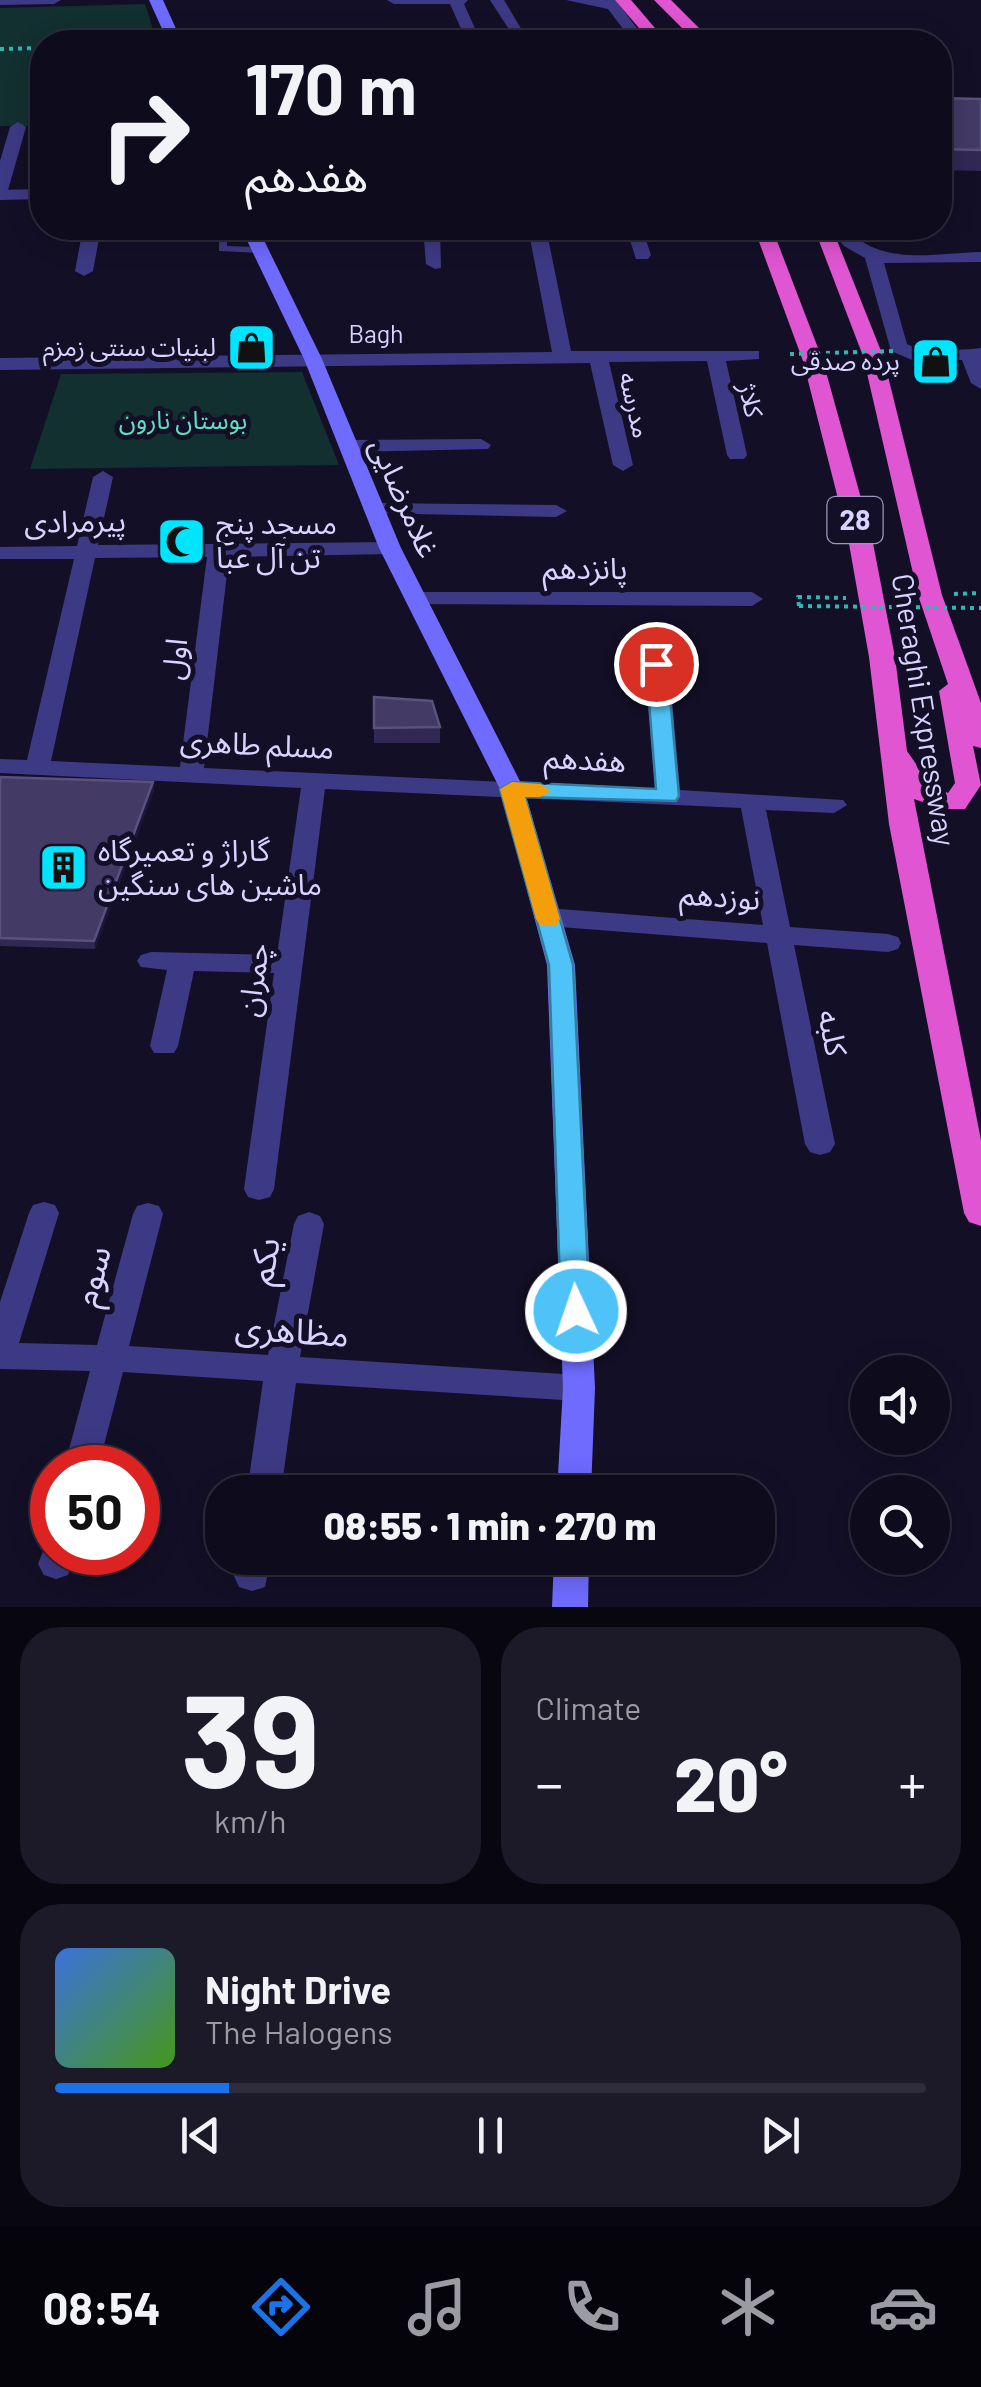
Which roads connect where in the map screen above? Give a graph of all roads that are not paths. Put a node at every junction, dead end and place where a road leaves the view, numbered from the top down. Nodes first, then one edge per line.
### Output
1 (54, 0) edge
2 (156, 0) edge
3 (394, 0) edge
4 (410, 0) edge
5 (458, 0) edge
6 (498, 0) edge
7 (573, 0) edge
8 (662, 0) edge
9 (0, 2) edge
10 (615, 2) edge
11 (170, 30) edge
12 (469, 30) edge
13 (517, 30) edge
14 (632, 30) edge
15 (645, 30) edge
16 (693, 30) edge
17 (18, 127) dead end
18 (0, 192) edge
19 (30, 193) edge
20 (90, 240) edge
21 (223, 240) edge
22 (255, 240) edge
23 (433, 240) edge
24 (540, 240) edge
25 (637, 240) edge
26 (768, 240) edge
27 (828, 240) edge
28 (845, 240) edge
29 (260, 250) junction
30 (642, 256) dead end
31 (981, 257) edge
32 (874, 258) junction
33 (436, 264) dead end
34 (84, 271) dead end
35 (975, 354) edge
36 (715, 356) junction
37 (752, 356) dead end
38 (563, 357) junction
39 (598, 357) junction
40 (313, 359) junction
41 (0, 364) edge
42 (981, 383) edge
43 (481, 445) dead end
44 (349, 446) junction
45 (738, 455) dead end
46 (623, 465) dead end
47 (102, 477) dead end
48 (374, 508) junction
49 (556, 511) dead end
50 (390, 548) junction
51 (219, 550) junction
52 (87, 552) junction
53 (0, 553) edge
54 (752, 598) dead end
55 (418, 599) junction
56 (656, 664) dead end
57 (954, 666) junction
58 (981, 740) edge
59 (892, 743) junction
60 (0, 766) edge
61 (37, 768) junction
62 (191, 775) junction
63 (314, 780) junction
64 (512, 789) junction
65 (668, 796) junction
66 (752, 800) junction
67 (834, 804) dead end
68 (548, 917) junction
69 (780, 934) junction
70 (888, 942) dead end
71 (151, 960) dead end
72 (183, 961) junction
73 (289, 964) junction
74 (164, 1046) dead end
75 (820, 1144) dead end
76 (259, 1188) dead end
77 (44, 1213) dead end
78 (981, 1213) edge
79 (148, 1214) dead end
80 (309, 1224) dead end
81 (2, 1339) edge
82 (109, 1358) junction
83 (281, 1371) junction
84 (578, 1388) junction
85 (87, 1445) edge
86 (266, 1475) edge
87 (575, 1475) edge
88 (571, 1575) edge
89 (570, 1607) edge

1 - 9 street
2 - 11 main road
3 - 4 street
4 - 5 street
5 - 12 street
6 - 13 street
7 - 10 street
8 - 16 highway
10 - 14 street
10 - 15 highway
17 - 18 street
18 - 19 street
20 - 34 street
21 - 29 lane
22 - 29 main road, غلامرضایی
23 - 33 street
24 - 38 street
25 - 30 street
26 - 59 highway, Cheraghi Expressway / 28
27 - 57 highway, Cheraghi Expressway / 28
28 - 32 street
29 - 40 main road, غلامرضایی
31 - 32 street
32 - 35 street
35 - 42 street
36 - 37 street, Bagh
36 - 39 street, Bagh
36 - 45 street, کلاژ
38 - 39 street, Bagh
38 - 40 street, Bagh
39 - 46 street, مدرسه
40 - 41 street, Bagh
40 - 44 main road, غلامرضایی
43 - 44 street
44 - 48 main road, غلامرضایی
47 - 52 street
48 - 49 street
48 - 50 main road, غلامرضایی
50 - 51 street, پیرمرادی
50 - 55 main road, غلامرضایی
51 - 52 street, پیرمرادی
51 - 62 street, اول
52 - 53 street, پیرمرادی
52 - 61 street
54 - 55 street, پانزدهم
55 - 64 main road, غلامرضایی
56 - 65 street
57 - 58 highway, Cheraghi Expressway / 28
57 - 59 highway
59 - 78 highway, Cheraghi Expressway / 28
60 - 61 street, مسلم طاهری
61 - 62 street, مسلم طاهری
62 - 63 street, مسلم طاهری
63 - 64 street, مسلم طاهری
63 - 73 street, چمران
64 - 65 street, هفدهم
64 - 68 main road, غلامرضایی
65 - 66 street, هفدهم
66 - 67 street, هفدهم
66 - 69 street, کلبه
68 - 69 street, نوزدهم
68 - 84 main road, غلامرضایی
69 - 70 street, نوزدهم
69 - 75 street, کلبه
71 - 72 street
72 - 73 street
72 - 74 street
73 - 76 street, چمران
77 - 81 street
79 - 82 street, سوم
80 - 83 street, یکم
81 - 82 street, مظاهری
82 - 83 street, مظاهری
82 - 85 street, سوم
83 - 84 street, مظاهری
83 - 86 street, یکم
84 - 87 main road, غلامرضایی
88 - 89 main road

